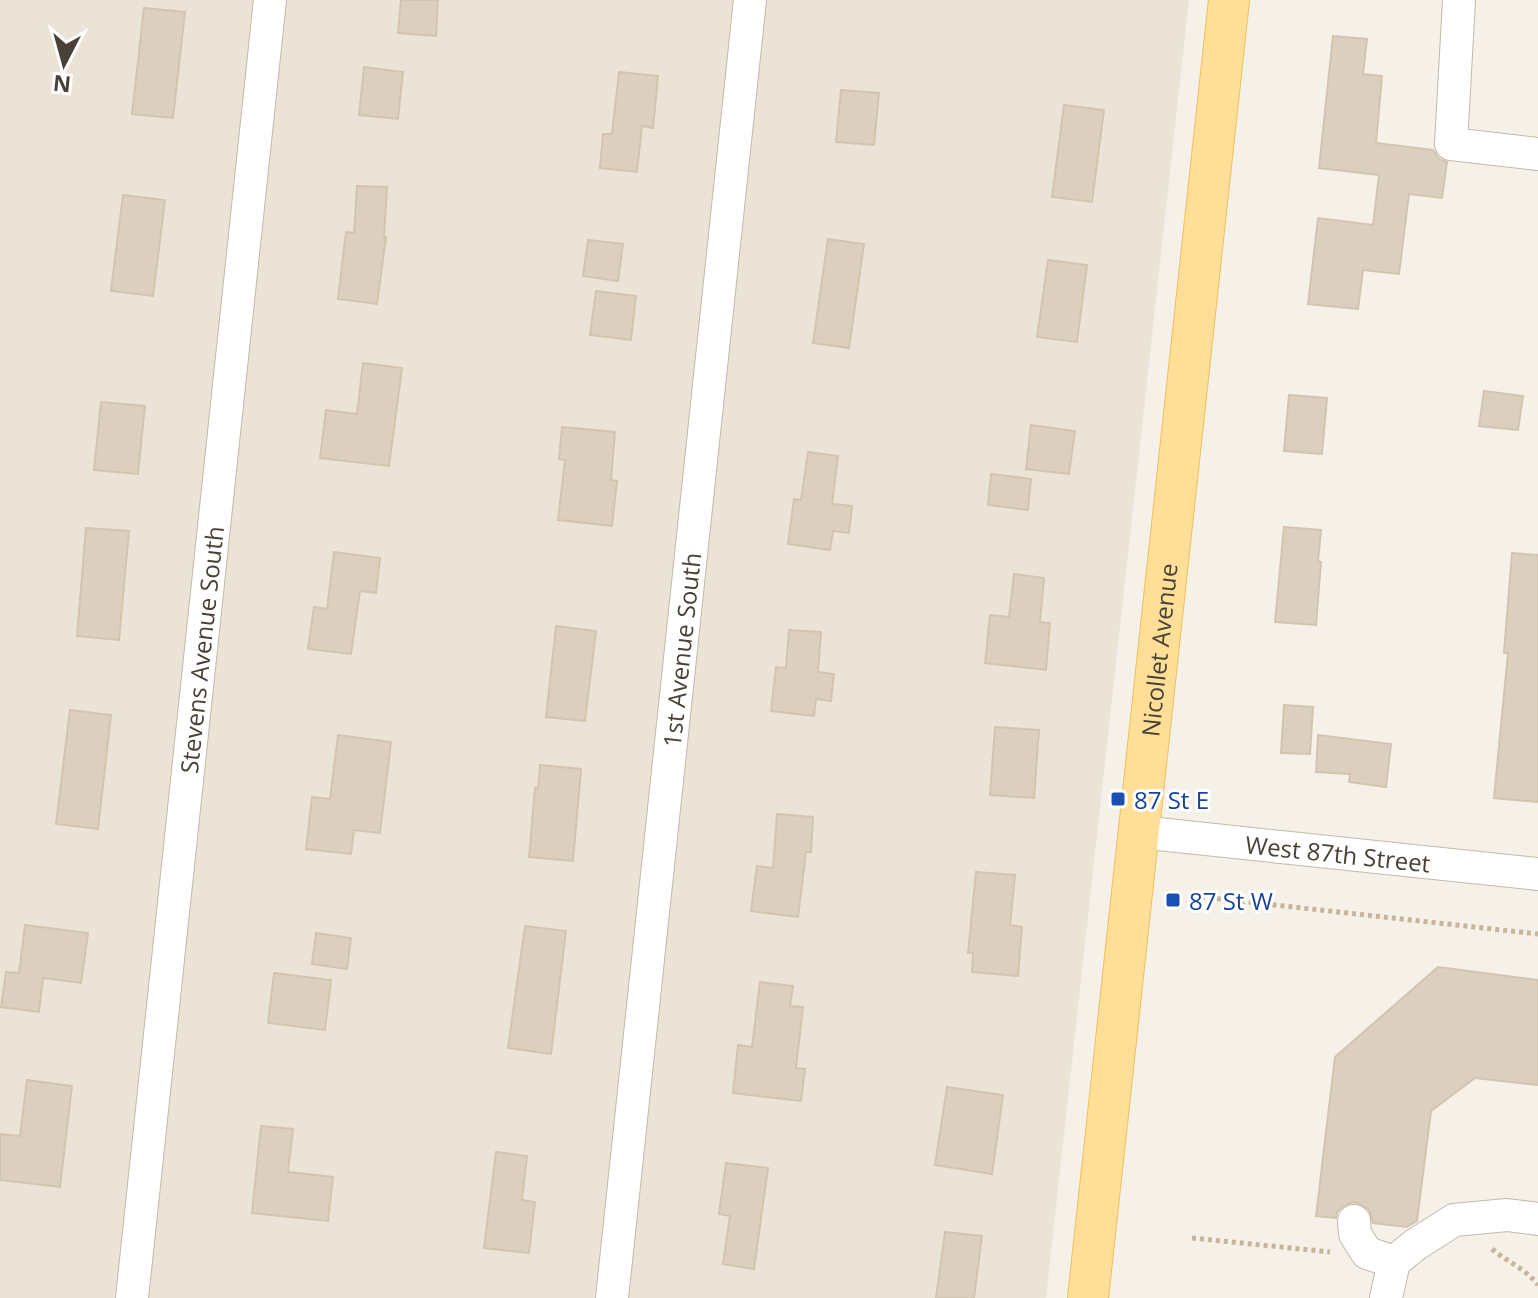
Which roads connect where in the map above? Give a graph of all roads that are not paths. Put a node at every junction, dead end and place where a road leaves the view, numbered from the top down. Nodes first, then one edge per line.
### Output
1 (270, 0) edge
2 (750, 0) edge
3 (1229, 0) edge
4 (1459, 0) edge
5 (1538, 154) edge
6 (1139, 832) junction
7 (1538, 874) edge
8 (1538, 1219) edge
9 (1354, 1221) dead end
10 (1394, 1262) junction
11 (132, 1298) edge
12 (612, 1298) edge
13 (1088, 1298) edge
14 (1386, 1298) edge

1 - 11 street, Stevens Avenue South
2 - 12 street, 1st Avenue South
3 - 6 main road, Nicollet Avenue
4 - 5 street
6 - 7 street, West 87th Street
6 - 13 main road, Nicollet Avenue
8 - 10 street
9 - 10 street
10 - 14 street

